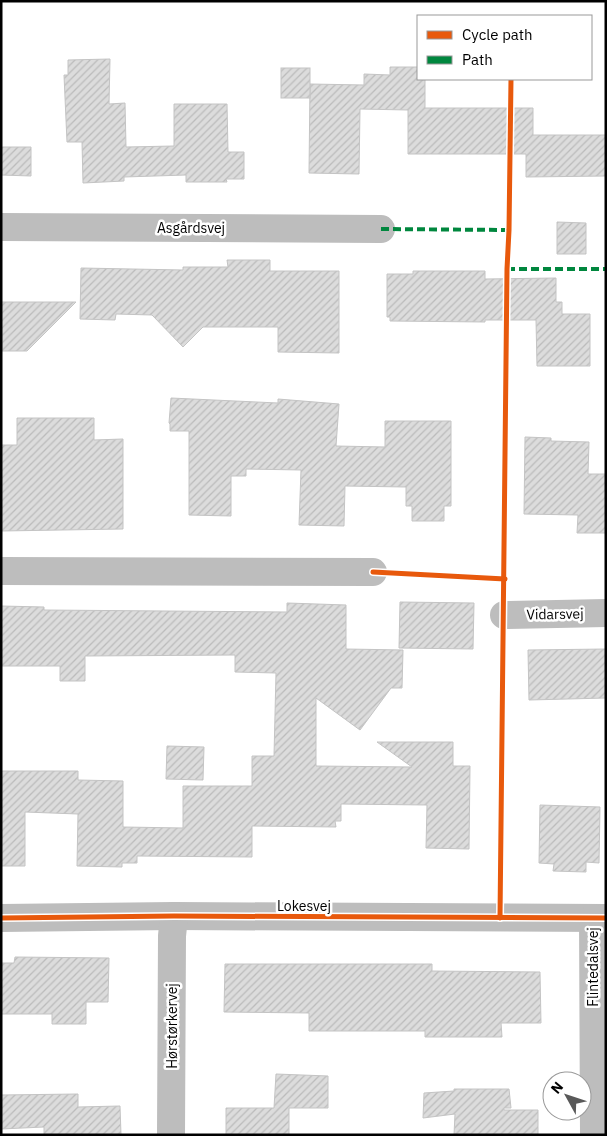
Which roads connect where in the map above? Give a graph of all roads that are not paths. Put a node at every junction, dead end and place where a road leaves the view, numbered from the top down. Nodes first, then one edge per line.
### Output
1 (1, 227) edge
2 (382, 229) dead end
3 (1, 571) edge
4 (373, 572) dead end
5 (606, 613) edge
6 (504, 615) dead end
7 (174, 916) junction
8 (1, 918) edge
9 (599, 918) edge
10 (171, 1135) edge
11 (594, 1135) edge

1 - 2 street, Asgårdsvej
3 - 4 street
5 - 6 street, Vidarsvej
7 - 8 street, Lokesvej
7 - 9 street, Lokesvej
7 - 10 street, Hørstørkervej
9 - 11 street, Flintedalsvej

